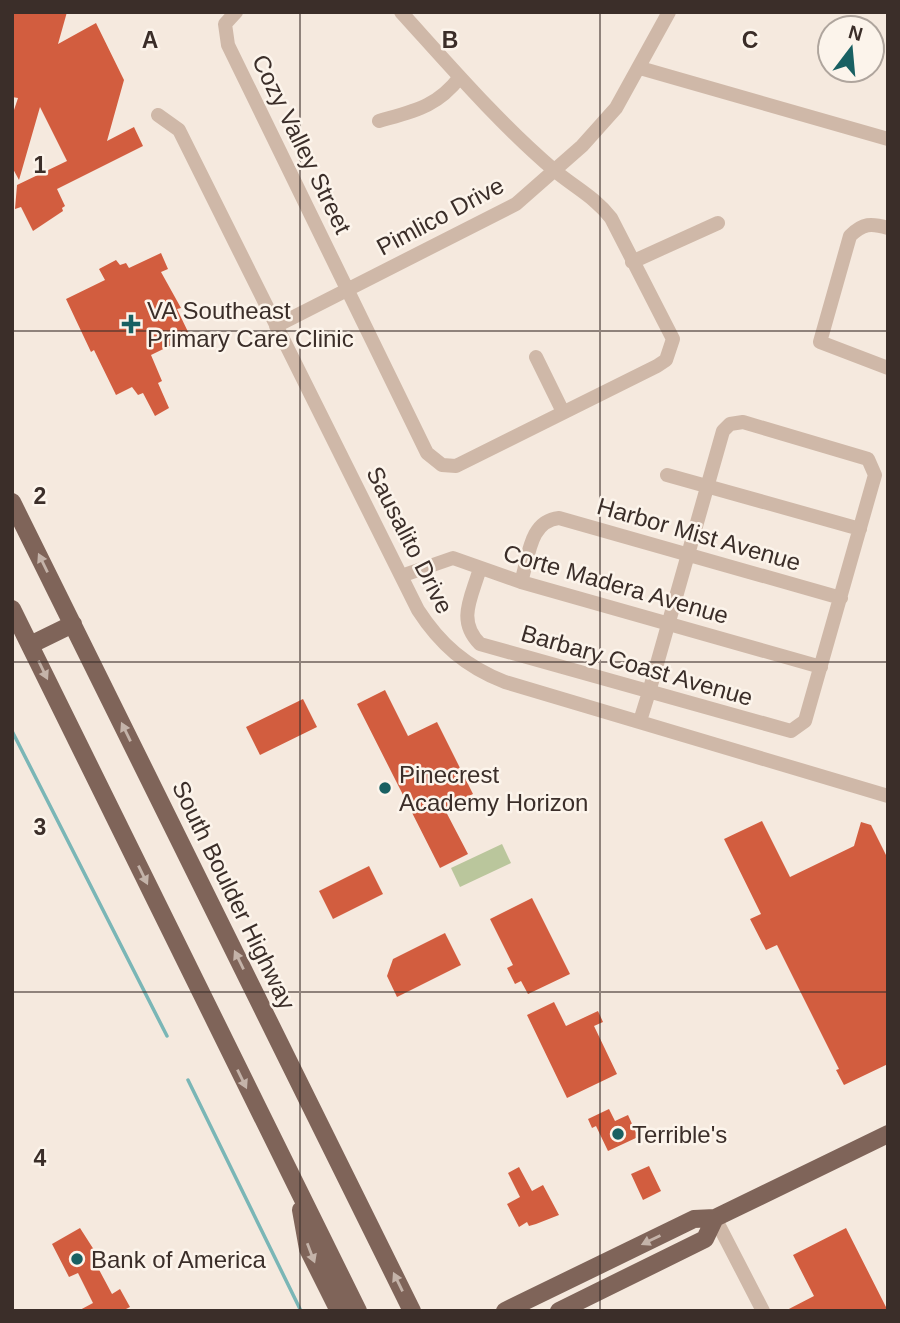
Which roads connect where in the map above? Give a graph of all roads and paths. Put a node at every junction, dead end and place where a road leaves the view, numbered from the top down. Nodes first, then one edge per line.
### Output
1 (236, 12) edge
2 (401, 12) edge
3 (669, 12) edge
4 (640, 68) junction
5 (460, 77) junction
6 (158, 115) dead end
7 (379, 121) dead end
8 (888, 139) edge
9 (555, 170) junction
10 (718, 223) dead end
11 (888, 228) edge
12 (632, 262) junction
13 (348, 290) junction
14 (276, 326) junction
15 (536, 357) dead end
16 (888, 368) edge
17 (563, 412) junction
18 (667, 475) dead end
19 (707, 486) junction
20 (12, 502) edge
21 (860, 529) junction
22 (688, 555) junction
23 (480, 568) junction
24 (401, 576) junction
25 (521, 582) junction
26 (841, 598) junction
27 (12, 609) edge
28 (73, 624) junction
29 (668, 624) junction
30 (30, 645) junction
31 (821, 667) junction
32 (649, 692) junction
33 (640, 721) junction
34 (888, 796) edge
35 (888, 1134) edge
36 (297, 1190) junction
37 (715, 1218) junction
38 (339, 1311) edge
39 (358, 1311) edge
40 (412, 1311) edge
41 (505, 1311) edge
42 (559, 1311) edge
43 (763, 1311) edge

1 - 13 street, Cozy Valley Street
2 - 5 street
3 - 4 street, Pimlico Drive
4 - 8 street
4 - 9 street, Pimlico Drive
5 - 7 street
5 - 9 street
6 - 14 street, Sausalito Drive
9 - 12 street
9 - 13 street, Pimlico Drive
10 - 12 street
11 - 16 street
12 - 17 street
13 - 14 street, Pimlico Drive
13 - 17 street, Cozy Valley Street
14 - 24 street, Sausalito Drive
15 - 17 street
18 - 19 street
19 - 21 street
19 - 21 street
19 - 22 street
28 -> 20 main road, South Boulder Highway
21 - 26 street
22 - 25 street, Harbor Mist Avenue
22 - 26 street, Harbor Mist Avenue
22 - 29 street
23 - 24 street, Corte Madera Avenue
23 - 25 street, Corte Madera Avenue
23 - 32 street, Barbary Coast Avenue
24 - 33 street, Sausalito Drive
25 - 29 street, Corte Madera Avenue
26 - 31 street
27 - 30 main road
28 - 30 main road
40 -> 28 main road, South Boulder Highway
29 - 31 street, Corte Madera Avenue
29 - 32 street
30 -> 36 main road
31 - 32 street, Barbary Coast Avenue
32 - 33 street
33 - 34 street, Sausalito Drive
35 - 37 main road
36 -> 38 main road
36 - 39 main road
37 -> 41 main road
37 - 42 main road
37 - 43 street

